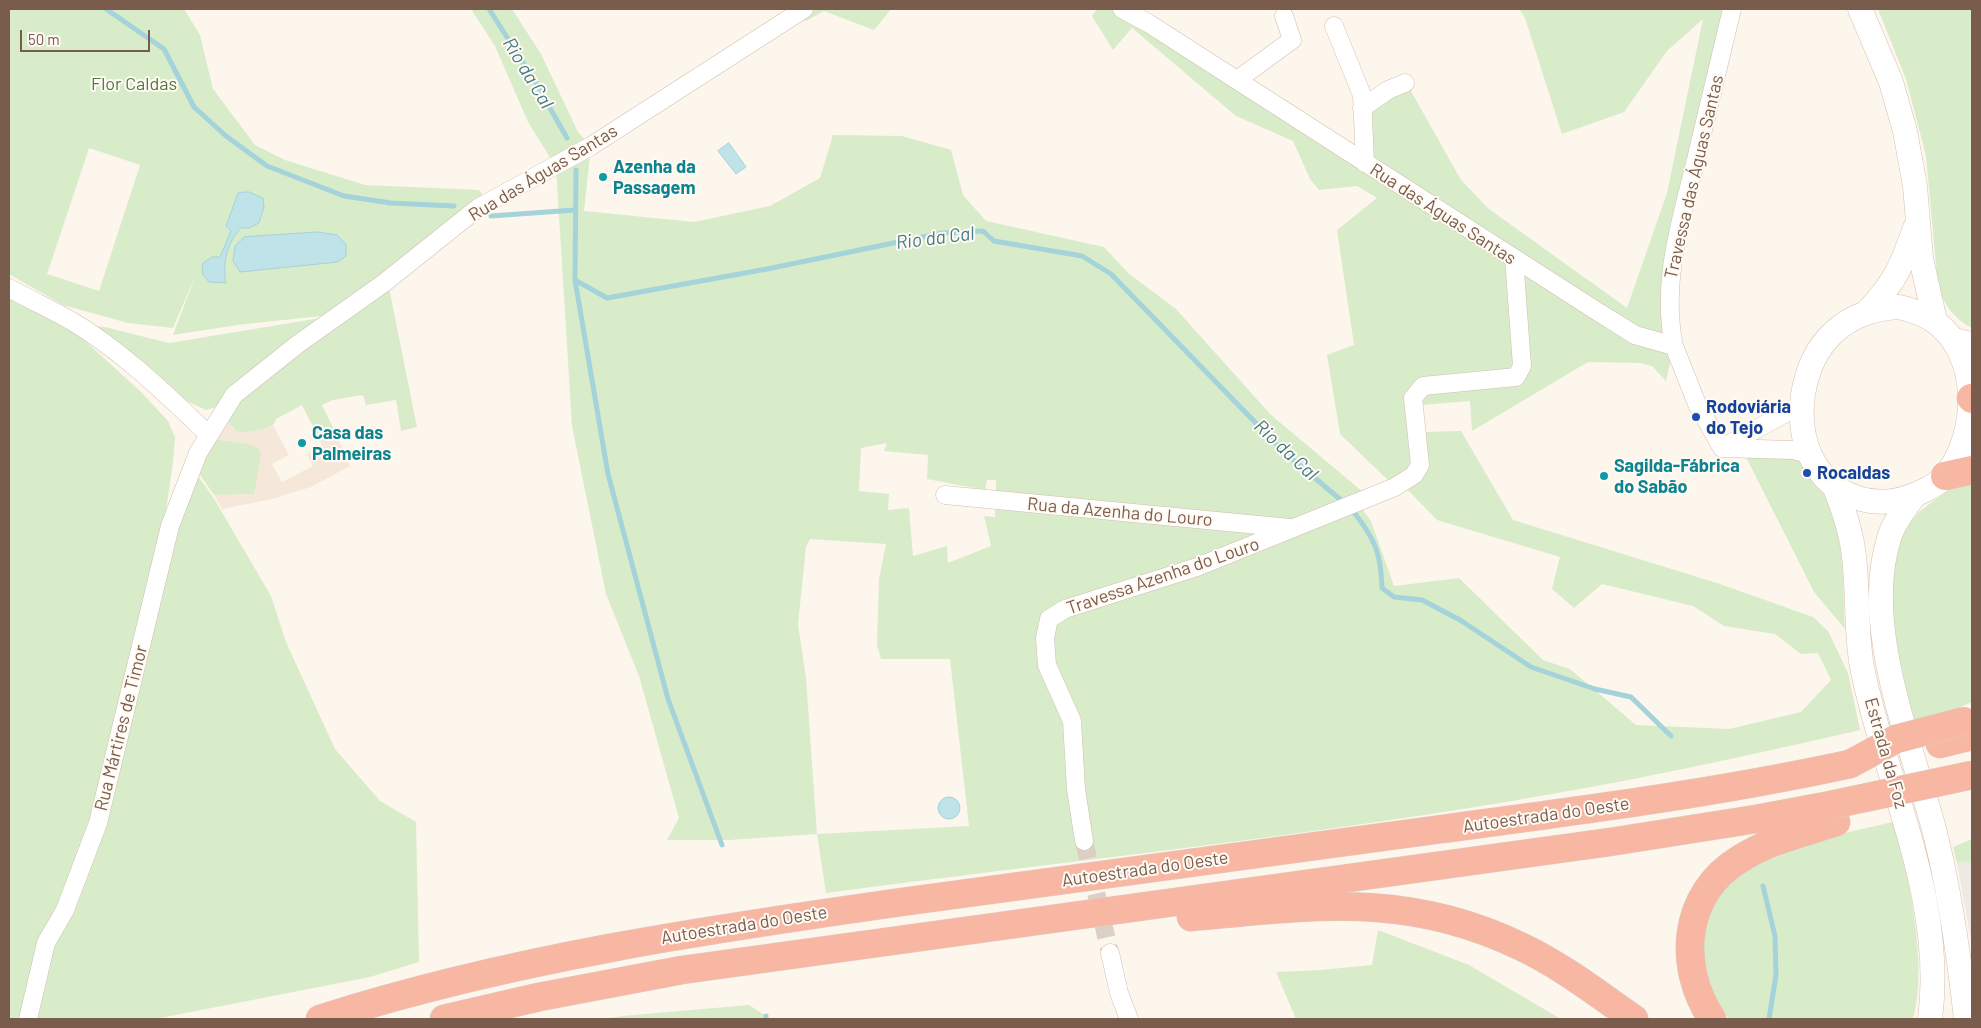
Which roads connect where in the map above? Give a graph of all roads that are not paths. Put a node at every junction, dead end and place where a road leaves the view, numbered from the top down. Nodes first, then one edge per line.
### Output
1 (804, 9) edge
2 (1122, 9) edge
3 (1732, 9) edge
4 (1860, 9) edge
5 (1284, 16) dead end
6 (1334, 26) dead end
7 (1237, 80) junction
8 (1405, 83) dead end
9 (1362, 108) junction
10 (1364, 163) junction
11 (1916, 224) junction
12 (1514, 258) junction
13 (9, 288) edge
14 (1867, 312) junction
15 (1952, 333) edge
16 (1674, 346) junction
17 (1971, 385) edge
18 (1802, 404) junction
19 (209, 435) junction
20 (1722, 448) junction
21 (1810, 454) junction
22 (1972, 470) edge
23 (1946, 476) junction
24 (1835, 488) junction
25 (945, 496) dead end
26 (1914, 496) junction
27 (1295, 528) junction
28 (1970, 725) edge
29 (1850, 764) junction
30 (1972, 777) edge
31 (1834, 814) junction
32 (1084, 841) tunnel mouth
33 (1037, 920) junction
34 (1110, 953) tunnel mouth
35 (28, 1019) edge
36 (320, 1019) edge
37 (444, 1019) edge
38 (1130, 1019) edge
39 (1634, 1019) edge
40 (1712, 1019) edge
41 (1930, 1019) edge
42 (1966, 1019) edge

1 - 19 street, Rua das Águas Santas
2 - 7 street, Rua das Águas Santas
3 - 16 street, Travessa das Águas Santas
4 - 11 main road
5 - 7 street
6 - 9 street
7 - 10 street, Rua das Águas Santas
8 - 9 street
9 - 10 street
10 - 12 street, Rua das Águas Santas
11 - 14 main road
11 - 15 main road
12 - 16 street, Rua das Águas Santas
12 - 27 street
13 - 19 street
14 - 15 main road
14 - 18 main road
15 - 17 main road
16 - 20 street
17 - 23 main road
18 - 20 street
18 - 21 main road
19 - 35 street, Rua Mártires de Timor
20 - 21 street
21 - 24 main road
22 - 23 highway
23 - 26 main road
24 - 26 main road
24 - 41 main road, Estrada da Foz
25 - 27 street, Rua da Azenha do Louro
26 - 42 main road, Estrada da Foz
27 - 32 street, Travessa Azenha do Louro
28 - 29 highway, bridge
28 - 29 highway, Autoestrada do Oeste, bridge
29 - 36 highway, Autoestrada do Oeste
30 - 31 highway, Autoestrada do Oeste, bridge
31 - 33 highway, Autoestrada do Oeste
31 - 40 highway
33 - 37 highway, Autoestrada do Oeste
33 - 39 highway
34 - 38 street

